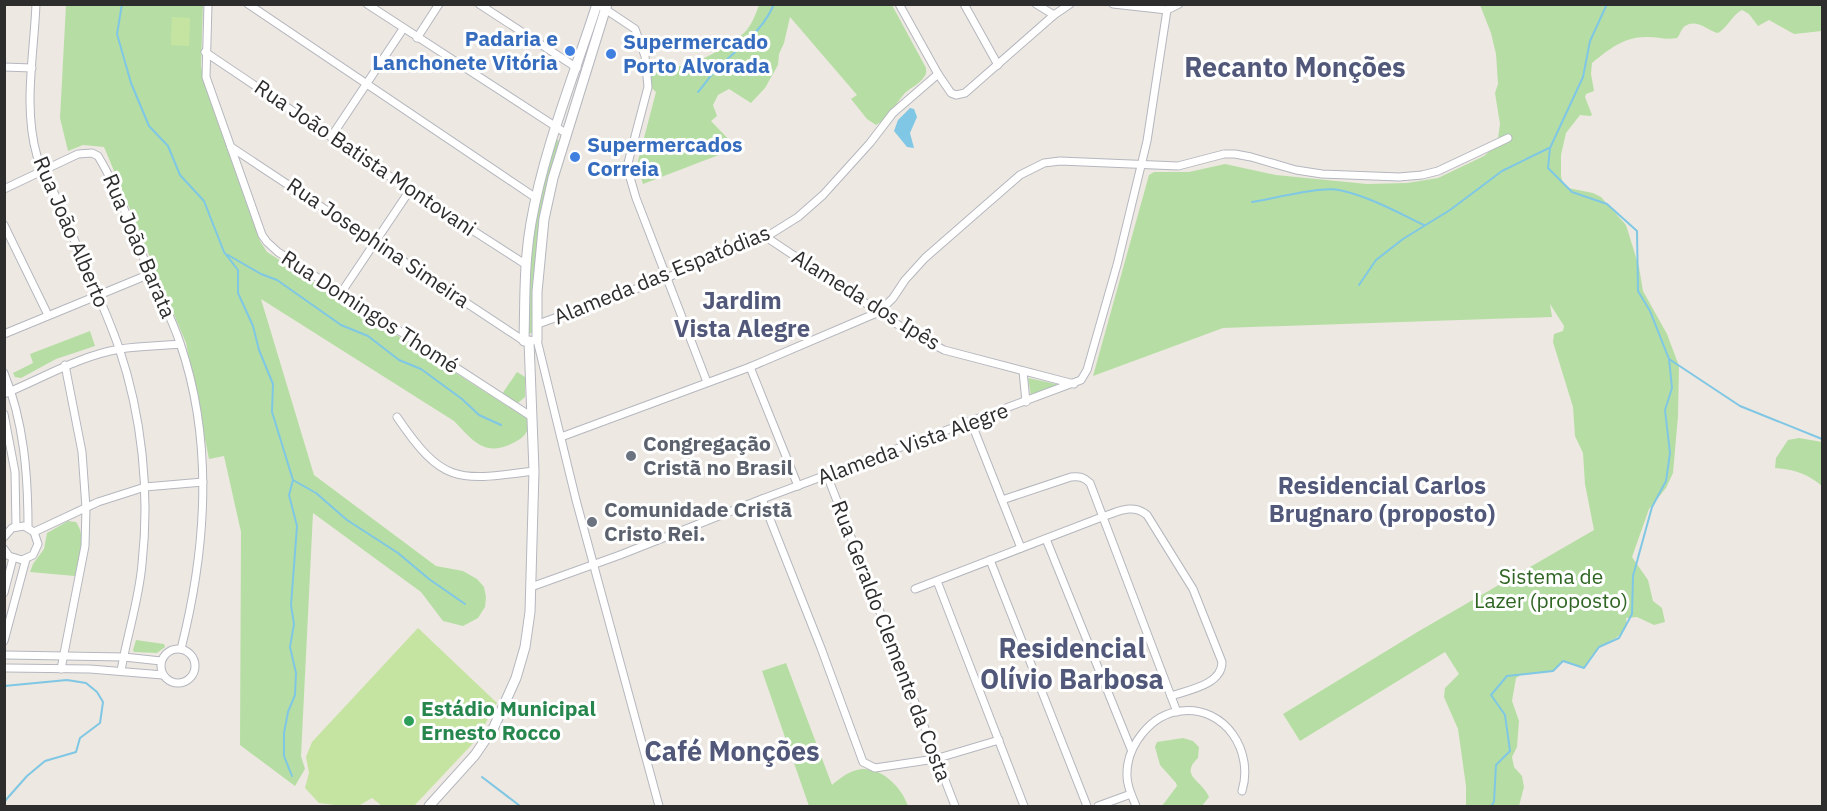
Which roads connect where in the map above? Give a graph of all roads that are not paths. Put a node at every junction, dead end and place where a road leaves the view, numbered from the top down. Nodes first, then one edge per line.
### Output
1 (36, 4) edge
2 (208, 4) edge
3 (248, 4) edge
4 (367, 4) edge
5 (440, 4) edge
6 (479, 4) edge
7 (899, 4) edge
8 (964, 4) edge
9 (1036, 4) edge
10 (1070, 4) edge
11 (1113, 4) edge
12 (1179, 4) edge
13 (602, 6) edge
14 (1167, 10) junction
15 (1054, 15) junction
16 (404, 28) junction
17 (417, 38) junction
18 (205, 52) junction
19 (998, 65) junction
20 (4, 67) edge
21 (32, 68) junction
22 (577, 68) junction
23 (938, 74) junction
24 (367, 86) junction
25 (556, 128) junction
26 (567, 134) junction
27 (331, 137) junction
28 (1508, 138) dead end
29 (231, 147) junction
30 (1142, 165) junction
31 (44, 170) junction
32 (4, 189) edge
33 (410, 189) junction
34 (536, 198) junction
35 (4, 225) edge
36 (766, 237) junction
37 (376, 241) junction
38 (525, 264) junction
39 (150, 274) junction
40 (666, 278) junction
41 (341, 293) junction
42 (100, 295) junction
43 (879, 312) junction
44 (48, 315) junction
45 (538, 324) junction
46 (4, 334) edge
47 (530, 340) junction
48 (180, 344) junction
49 (120, 349) junction
50 (65, 365) junction
51 (750, 367) junction
52 (1023, 371) junction
53 (4, 373) edge
54 (707, 382) junction
55 (1074, 384) junction
56 (8, 393) edge
57 (1026, 402) junction
58 (4, 414) edge
59 (397, 417) dead end
60 (532, 417) junction
61 (971, 422) junction
62 (561, 437) junction
63 (534, 471) junction
64 (827, 475) junction
65 (203, 482) junction
66 (798, 486) junction
67 (145, 487) junction
68 (762, 499) junction
69 (1002, 500) junction
70 (86, 508) junction
71 (1102, 517) junction
72 (16, 526) junction
73 (31, 530) junction
74 (4, 537) edge
75 (1046, 539) junction
76 (1021, 548) junction
77 (5, 550) edge
78 (13, 558) junction
79 (26, 559) junction
80 (990, 560) junction
81 (593, 565) junction
82 (937, 581) junction
83 (531, 587) junction
84 (915, 589) dead end
85 (4, 593) edge
86 (4, 641) edge
87 (181, 649) junction
88 (5, 653) edge
89 (64, 657) junction
90 (124, 657) junction
91 (161, 661) junction
92 (61, 669) junction
93 (5, 670) edge
94 (121, 671) junction
95 (163, 675) junction
96 (1171, 696) junction
97 (1177, 712) junction
98 (999, 740) junction
99 (1131, 749) junction
100 (935, 759) junction
101 (1242, 791) dead end
102 (1131, 794) junction
103 (429, 807) edge
104 (659, 807) edge
105 (954, 807) edge
106 (1024, 807) edge
107 (1087, 807) edge
108 (1098, 807) edge
109 (1136, 807) edge

1 - 21 street, Rua João Alberto
2 - 18 street, Rua Domingos Thomé
3 - 24 street
4 - 16 street
5 - 17 street
6 - 22 street
7 - 23 street
8 - 19 street
9 - 15 street
10 - 15 street
11 - 14 street
12 - 14 street
13 - 22 main road
13 - 26 main road
13 - 40 street
14 - 30 street
15 - 19 street
16 - 17 street
16 - 24 street
17 - 25 street
18 - 27 street, Rua João Batista Montovani
18 - 29 street, Rua Domingos Thomé
19 - 23 street
20 - 21 street
21 - 31 street, Rua João Alberto
22 - 25 main road
23 - 36 street, Alameda das Espatódias
24 - 27 street
24 - 34 street
25 - 26 street
25 - 34 main road
26 - 45 main road
27 - 33 street, Rua João Batista Montovani
28 - 30 street
29 - 37 street, Rua Josephina Simeira
29 - 41 street, Rua Domingos Thomé
30 - 43 street
30 - 55 street
31 - 32 street
31 - 39 street, Rua João Barata
31 - 42 street, Rua João Alberto
33 - 37 street
33 - 38 street, Rua João Batista Montovani
34 - 38 main road
35 - 44 street
36 - 40 street, Alameda das Espatódias
36 - 43 street, Alameda dos Ipês
37 - 41 street
37 - 47 street, Rua Josephina Simeira
38 - 47 main road
39 - 42 street
39 - 48 street, Rua João Barata
40 - 45 street, Alameda das Espatódias
40 - 54 street
41 - 60 street, Rua Domingos Thomé
42 - 44 street
42 - 49 street, Rua João Alberto
43 - 51 street
43 - 52 street, Alameda dos Ipês
44 - 46 street
45 - 47 main road
47 - 60 main road
47 - 62 street
48 - 49 street
48 - 65 street, Rua João Barata
49 - 50 street
49 - 67 street, Rua João Alberto
50 - 56 street
50 - 70 street
51 - 54 street
51 - 66 street
52 - 55 street, Alameda dos Ipês
52 - 57 street, Alameda Vista Alegre
53 - 56 street
54 - 62 street
55 - 57 street, Alameda Vista Alegre
56 - 73 street
57 - 61 street, Alameda Vista Alegre
58 - 72 street
59 - 63 street
60 - 63 main road
61 - 64 street, Alameda Vista Alegre
61 - 69 street
62 - 81 street
63 - 83 main road
64 - 66 street, Alameda Vista Alegre
64 - 100 street, Rua Geraldo Clemente da Costa
65 - 67 street
65 - 87 street, Rua João Barata
66 - 68 street, Alameda Vista Alegre
67 - 70 street
67 - 90 street, Rua João Alberto
68 - 81 street, Alameda Vista Alegre
68 - 100 street
69 - 71 street
69 - 76 street
70 - 73 street
70 - 89 street
71 - 75 street
71 - 96 street
71 - 96 street
72 - 73 street
72 - 74 street
73 - 79 street
75 - 76 street
75 - 99 street
76 - 80 street
77 - 78 street
78 - 79 street
78 - 85 street
79 - 86 street
80 - 82 street
80 - 107 street
81 - 83 street, Alameda Vista Alegre
81 - 104 street
82 - 84 street
82 - 98 street
83 - 103 main road
87 - 91 street
87 - 95 street
88 - 89 street
88 - 93 street
89 - 90 street
89 - 92 street
90 - 91 street
90 - 94 street, Rua João Alberto
91 - 95 street
92 - 93 street
92 - 94 street
94 - 95 street
96 - 97 street
97 - 99 street
97 - 101 street
98 - 100 street
98 - 106 street
99 - 102 street
100 - 105 street, Rua Geraldo Clemente da Costa
102 - 108 street
102 - 109 street

